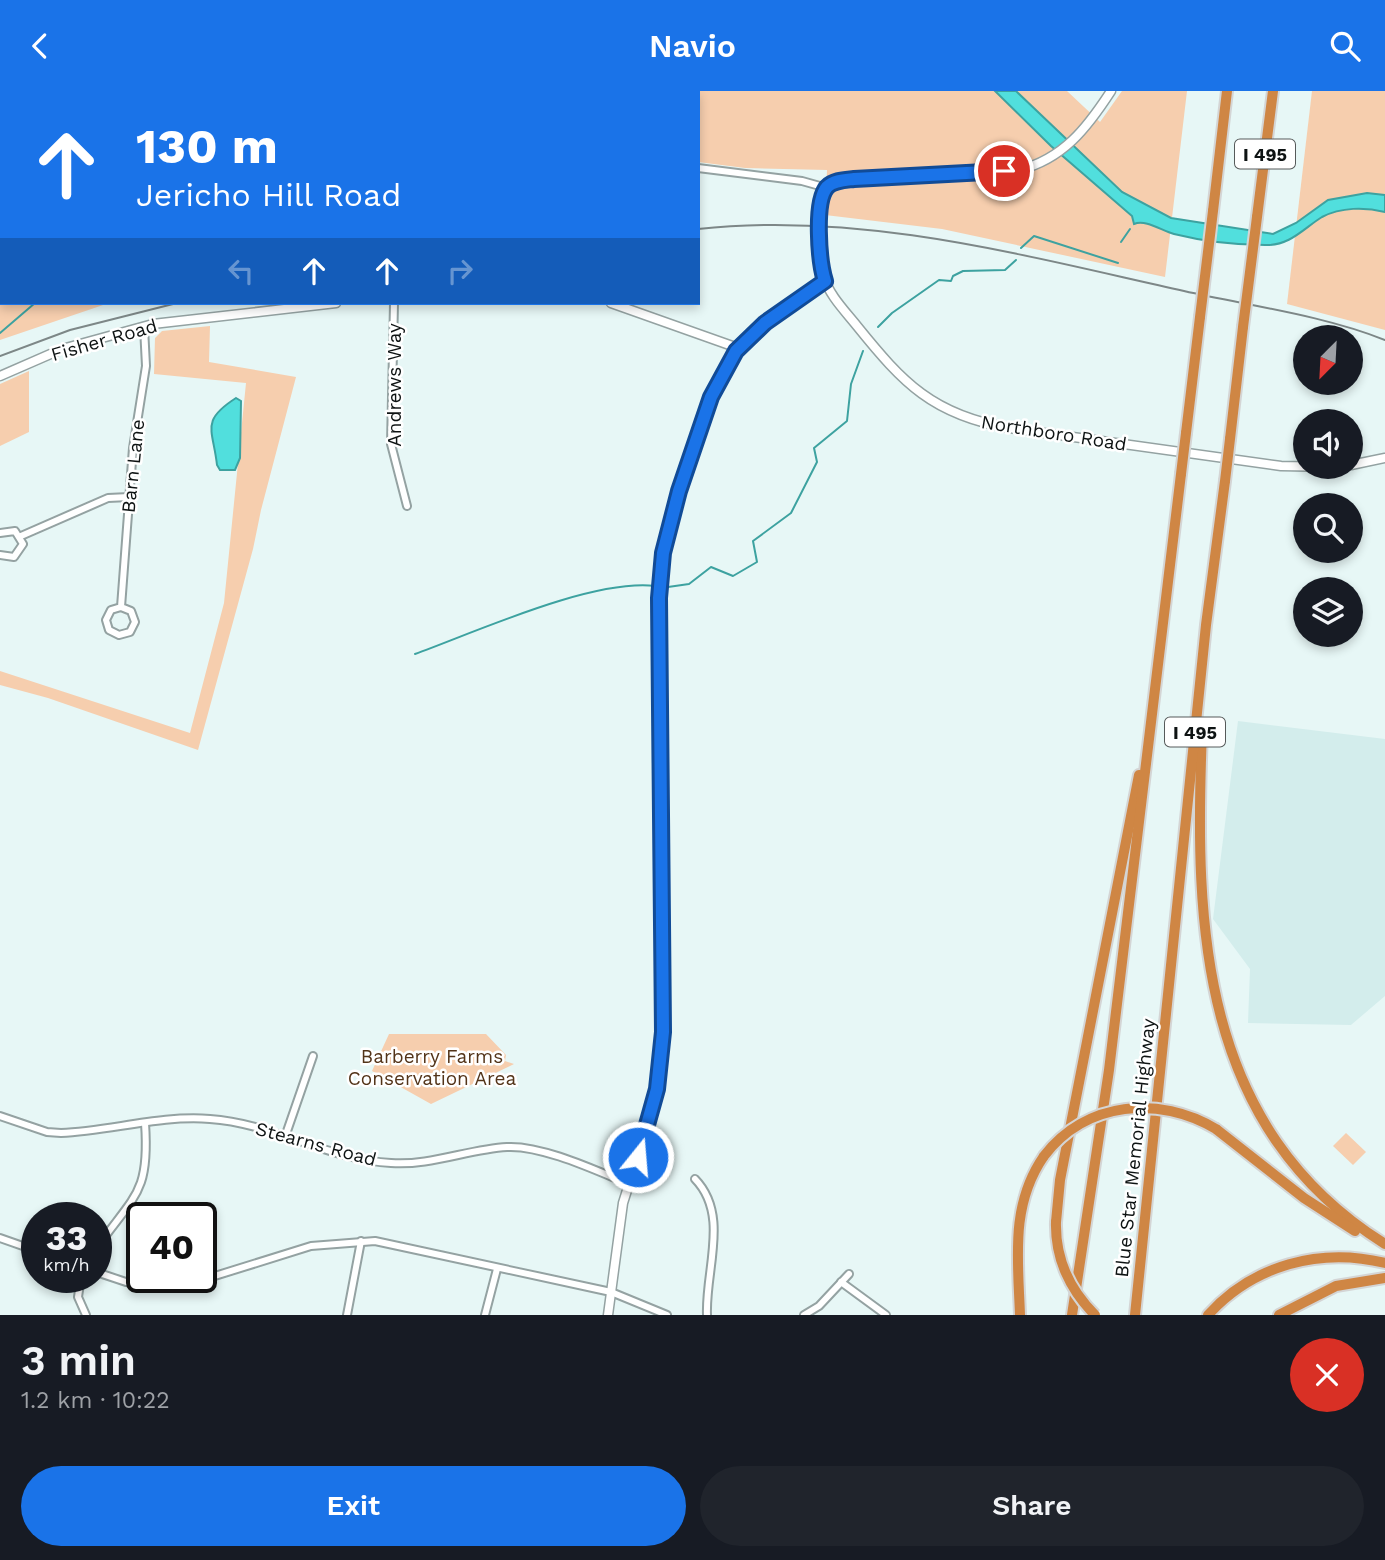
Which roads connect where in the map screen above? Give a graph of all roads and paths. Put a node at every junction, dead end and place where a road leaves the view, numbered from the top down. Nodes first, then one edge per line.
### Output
1 (1111, 91) edge
2 (1227, 91) edge
3 (1273, 91) edge
4 (700, 168) edge
5 (827, 188) junction
6 (825, 281) junction
7 (320, 305) edge
8 (394, 305) edge
9 (617, 305) edge
10 (144, 327) junction
11 (738, 348) junction
12 (0, 376) edge
13 (1385, 458) edge
14 (1363, 463) edge
15 (1293, 467) edge
16 (130, 497) junction
17 (407, 506) dead end
18 (0, 533) edge
19 (21, 536) junction
20 (0, 555) edge
21 (121, 607) junction
22 (1206, 625) junction
23 (1156, 686) junction
24 (313, 1056) dead end
25 (0, 1116) edge
26 (145, 1123) junction
27 (285, 1137) junction
28 (695, 1179) dead end
29 (629, 1184) junction
30 (112, 1227) edge
31 (0, 1238) edge
32 (361, 1241) junction
33 (21, 1245) edge
34 (1385, 1245) edge
35 (1385, 1263) edge
36 (496, 1269) junction
37 (849, 1274) dead end
38 (112, 1277) edge
39 (1385, 1278) edge
40 (841, 1282) junction
41 (611, 1292) junction
42 (79, 1293) edge
43 (86, 1315) edge
44 (347, 1315) edge
45 (485, 1315) edge
46 (608, 1315) edge
47 (667, 1315) edge
48 (706, 1315) edge
49 (804, 1315) edge
50 (886, 1315) edge
51 (1020, 1315) edge
52 (1072, 1315) edge
53 (1095, 1315) edge
54 (1135, 1315) edge
55 (1208, 1315) edge
56 (1279, 1315) edge

1 - 5 street
2 - 23 highway, I 495, bridge
3 - 22 highway, I 495, bridge
4 - 5 street
5 - 6 street, Northboro Road, bridge
6 - 11 street
6 - 15 street, Northboro Road
7 - 10 street, Fisher Road
8 - 17 street, Andrews Way
9 - 11 street
10 - 12 street, Fisher Road
10 - 16 street, Barn Lane
11 - 29 street
13 - 14 street
16 - 19 street
16 - 21 street, Barn Lane
18 - 19 street
19 - 20 street
21 - 21 street, Barn Lane
22 - 34 highway
22 - 54 highway, Blue Star Memorial Highway / I 495
23 - 52 highway, Blue Star Memorial Highway / I 495
23 - 53 highway, bridge
24 - 27 street
25 - 26 street, Stearns Road
26 - 27 street, Stearns Road
26 - 30 street
27 - 29 street, Stearns Road
28 - 48 street
29 - 41 street
31 - 33 street
32 - 36 street
32 - 38 street
32 - 44 street
34 - 51 highway, bridge
35 - 55 highway
36 - 41 street
36 - 45 street
37 - 40 street
39 - 56 highway
40 - 49 street
40 - 50 street
41 - 46 street
41 - 47 street
42 - 43 street

